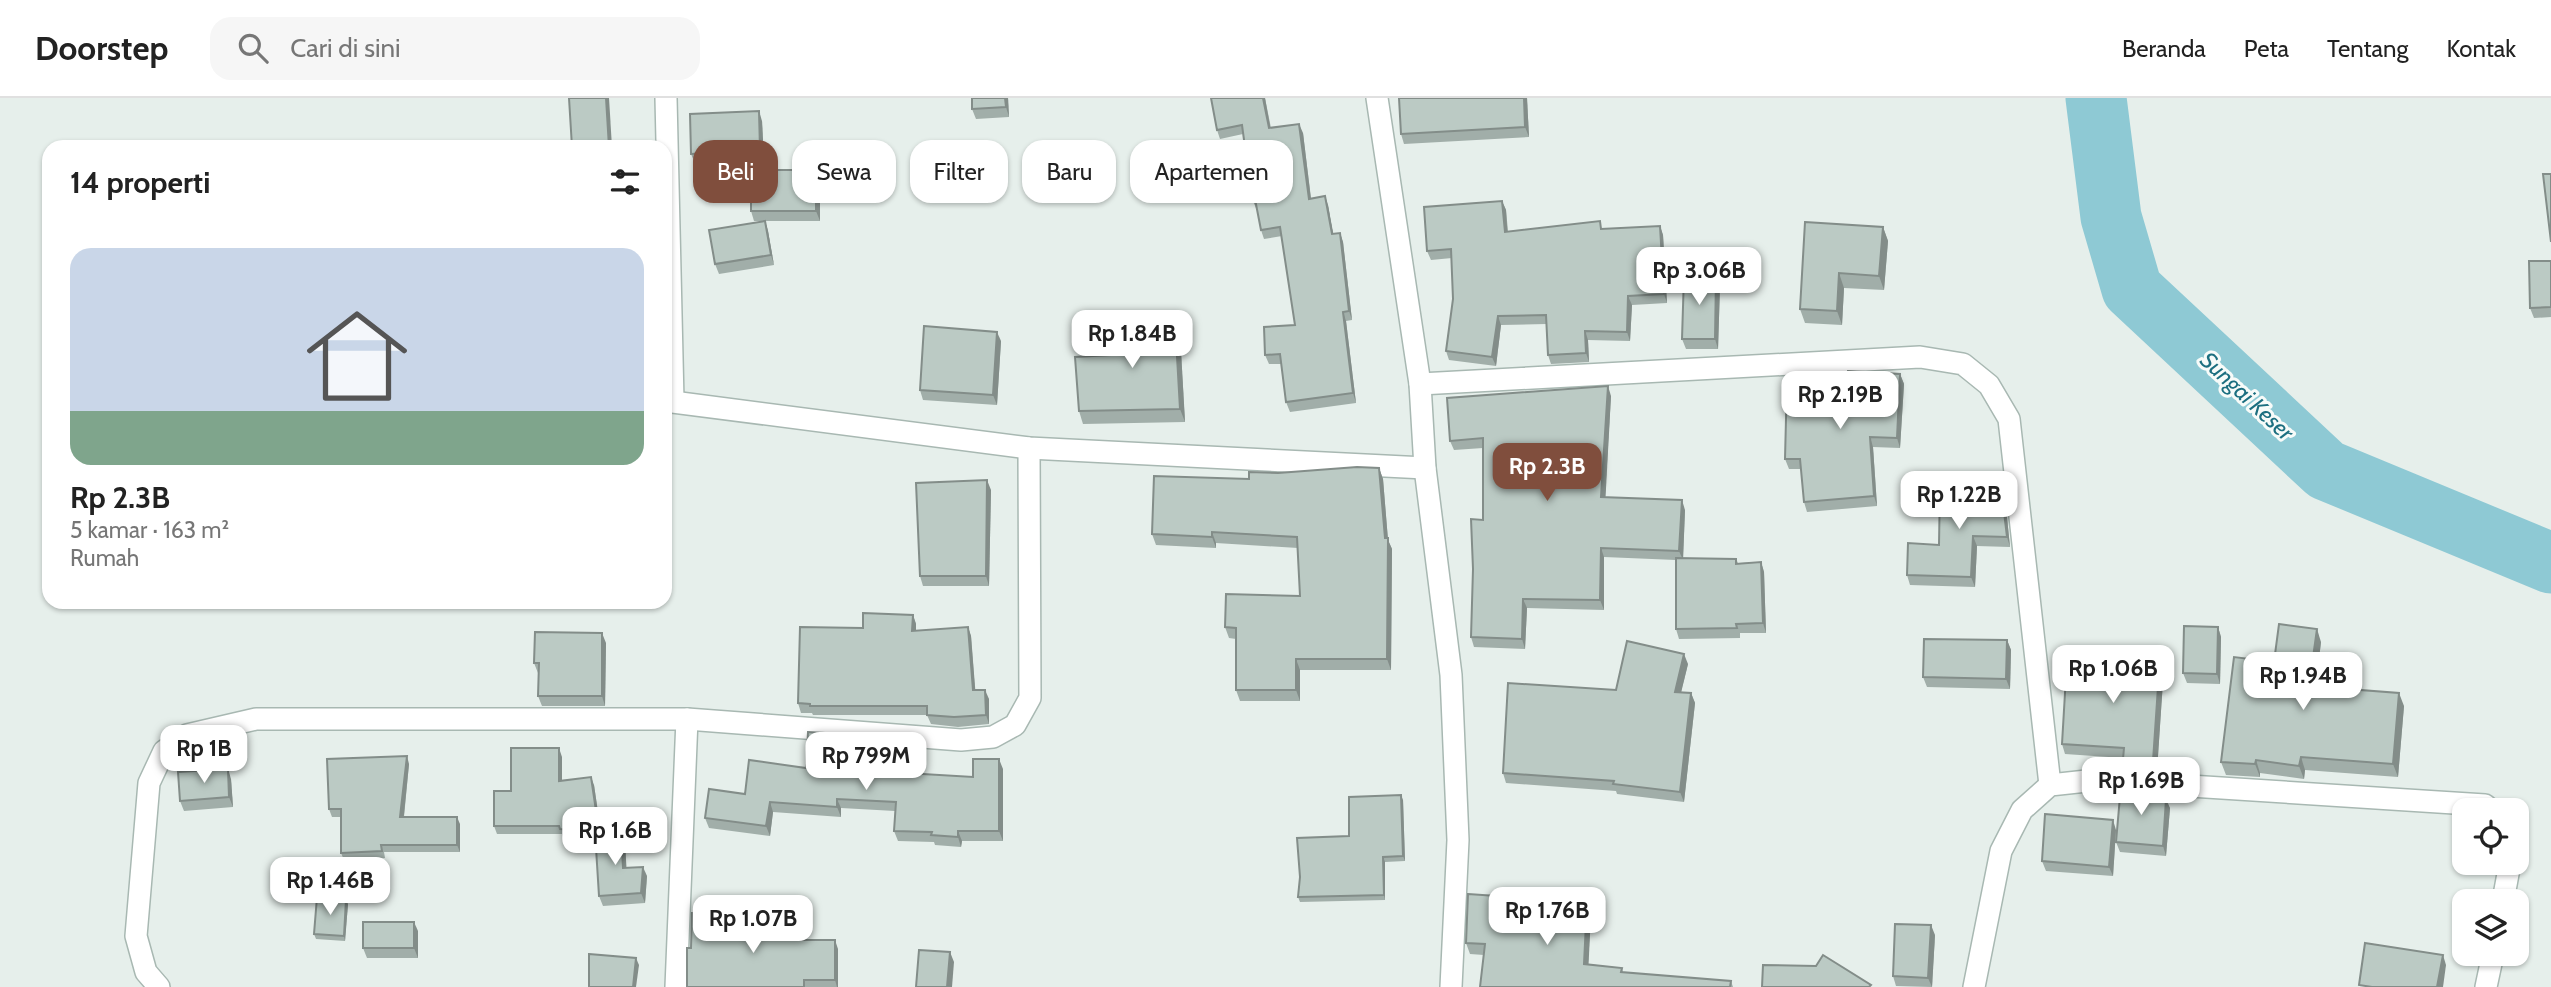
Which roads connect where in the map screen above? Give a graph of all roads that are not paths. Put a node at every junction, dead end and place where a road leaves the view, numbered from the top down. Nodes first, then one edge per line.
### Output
1 (667, 98) edge
2 (1377, 98) edge
3 (667, 140) edge
4 (1420, 384) junction
5 (672, 401) edge
6 (1029, 448) junction
7 (1425, 468) junction
8 (687, 719) junction
9 (2050, 785) junction
10 (2452, 803) edge
11 (2490, 966) edge
12 (159, 987) edge
13 (676, 987) edge
14 (1451, 987) edge
15 (1973, 987) edge
16 (2486, 987) edge

1 - 3 street
2 - 4 street
4 - 7 street
4 - 9 street
5 - 6 street
6 - 7 street
6 - 8 street
7 - 14 street
8 - 12 street
8 - 13 street
9 - 10 street
9 - 15 street
11 - 16 street

